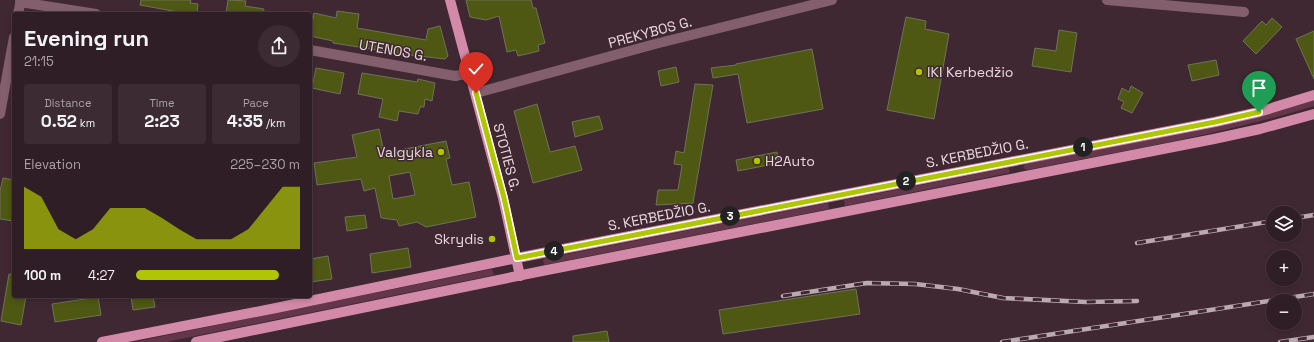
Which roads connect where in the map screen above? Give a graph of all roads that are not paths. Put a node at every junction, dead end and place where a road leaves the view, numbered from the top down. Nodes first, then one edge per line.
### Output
1 (450, 0) edge
2 (832, 0) edge
3 (1107, 0) edge
4 (21, 1) edge
5 (18, 12) edge
6 (84, 12) edge
7 (1244, 12) dead end
8 (12, 48) edge
9 (312, 50) edge
10 (470, 73) junction
11 (476, 93) junction
12 (1314, 95) edge
13 (0, 114) edge
14 (1314, 114) edge
15 (1015, 160) junction
16 (1019, 178) junction
17 (835, 195) junction
18 (839, 214) junction
19 (517, 258) junction
20 (520, 276) junction
21 (102, 342) edge
22 (196, 342) edge

1 - 10 main road, STOTIES G.
2 - 11 street, PREKYBOS G.
3 - 7 street
4 - 5 street
4 - 6 street
8 - 13 street
9 - 10 street, UTENOS G.
10 - 11 main road, STOTIES G.
11 - 19 main road, STOTIES G.
12 - 15 main road, S. KERBEDŽIO G.
14 - 16 main road
15 - 16 main road
15 - 17 main road, S. KERBEDŽIO G.
16 - 18 main road
17 - 18 main road
17 - 19 main road, S. KERBEDŽIO G.
18 - 20 main road
19 - 20 main road, STOTIES G.
19 - 21 main road, S. KERBEDŽIO G.
20 - 22 main road

